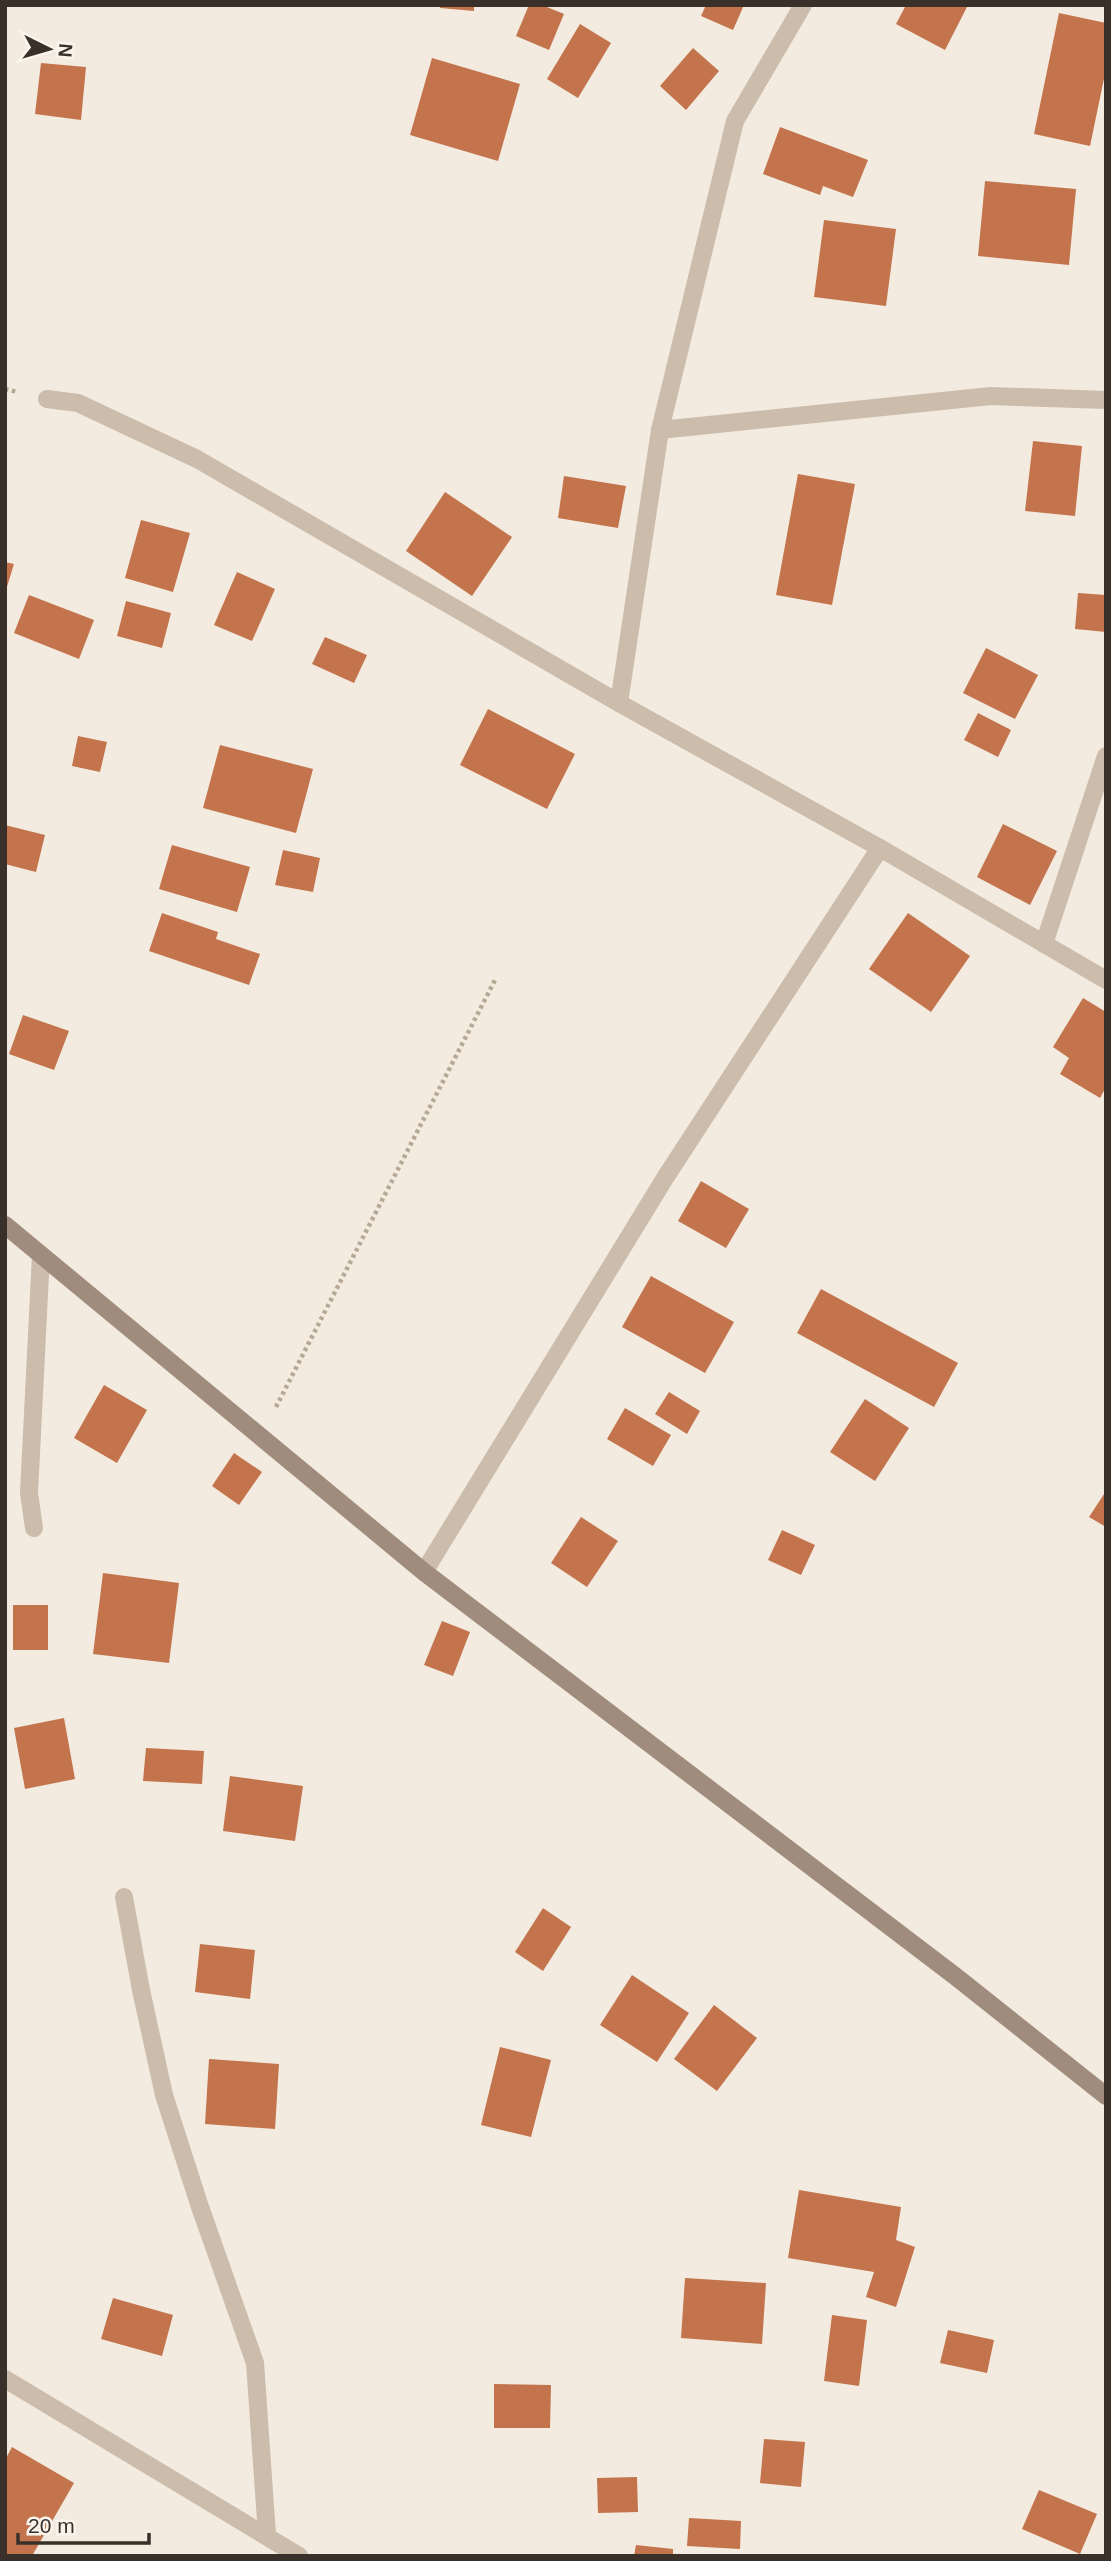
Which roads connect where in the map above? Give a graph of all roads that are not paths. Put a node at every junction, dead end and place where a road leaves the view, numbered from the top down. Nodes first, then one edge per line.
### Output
1 (803, 5) edge
2 (47, 399) dead end
3 (1106, 400) edge
4 (660, 430) junction
5 (619, 703) junction
6 (1106, 756) edge
7 (880, 848) junction
8 (1044, 944) junction
9 (1106, 980) edge
10 (5, 1225) edge
11 (41, 1255) junction
12 (34, 1528) dead end
13 (424, 1572) junction
14 (124, 1897) dead end
15 (1106, 2095) edge
16 (5, 2379) edge
17 (267, 2535) junction
18 (299, 2556) edge

1 - 4 street
2 - 5 street
3 - 4 street
4 - 5 street
5 - 7 street
6 - 8 street
7 - 8 street
7 - 13 street
8 - 9 street
10 - 11 street
11 - 12 street
11 - 13 street
13 - 15 street
14 - 17 street
16 - 17 street
17 - 18 street

